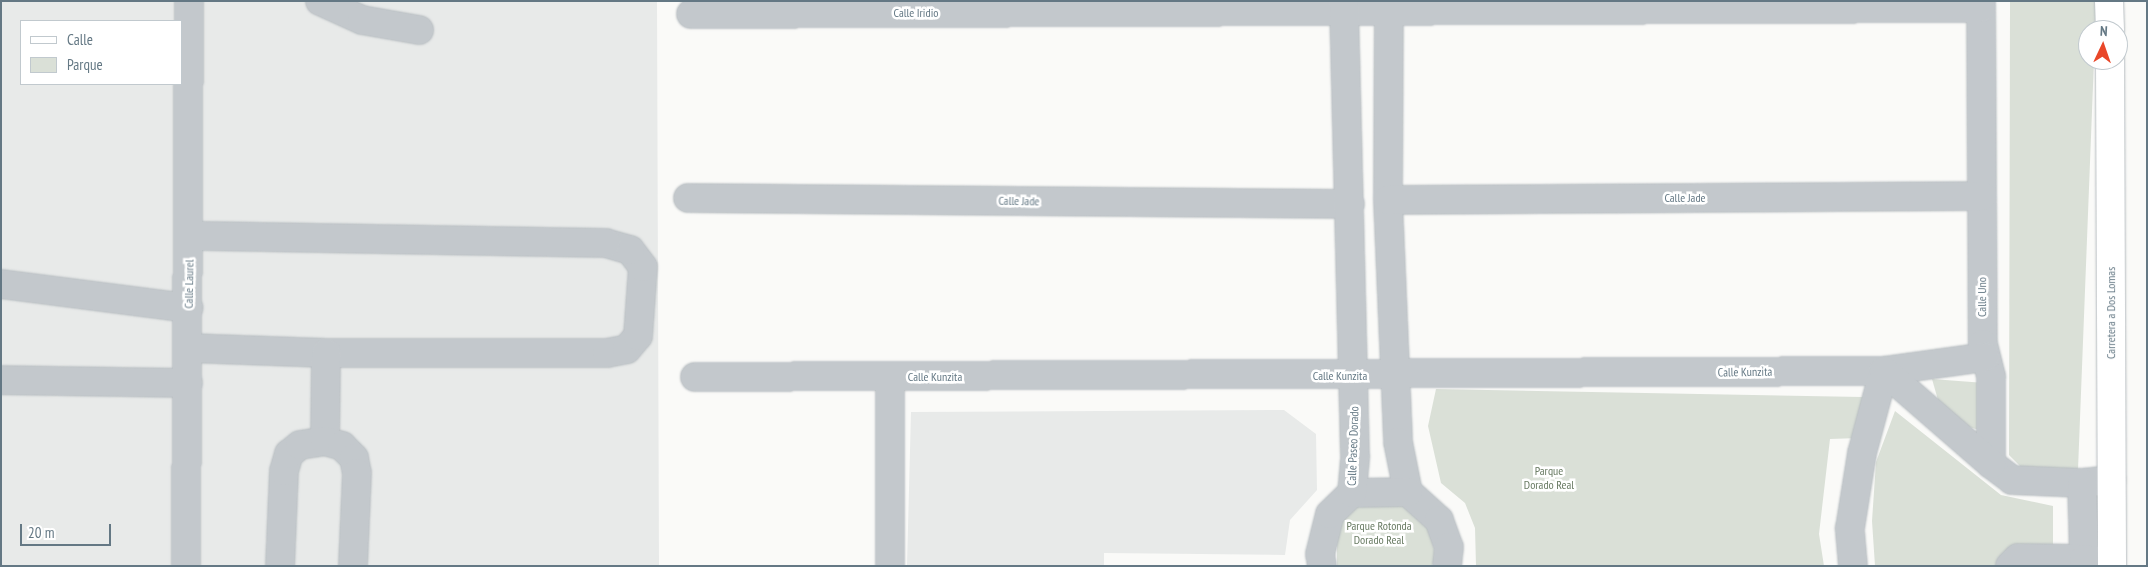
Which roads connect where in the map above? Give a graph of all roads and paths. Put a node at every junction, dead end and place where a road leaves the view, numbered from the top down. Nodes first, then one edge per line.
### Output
1 (189, 1) edge
2 (320, 1) edge
3 (2109, 1) edge
4 (1344, 5) edge
5 (1981, 5) edge
6 (1389, 6) edge
7 (691, 14) dead end
8 (2110, 20) edge
9 (419, 30) dead end
10 (2110, 70) edge
11 (1982, 196) junction
12 (688, 198) dead end
13 (1388, 200) junction
14 (1350, 204) junction
15 (190, 236) junction
16 (1, 284) edge
17 (188, 308) junction
18 (188, 348) junction
19 (326, 353) junction
20 (1985, 357) junction
21 (1884, 371) junction
22 (1355, 376) junction
23 (1395, 376) junction
24 (695, 377) dead end
25 (890, 377) junction
26 (1, 380) edge
27 (188, 383) junction
28 (325, 441) junction
29 (1991, 464) junction
30 (2112, 480) junction
31 (2082, 483) junction
32 (1408, 492) junction
33 (1352, 493) junction
34 (2084, 559) junction
35 (2112, 564) edge
36 (186, 566) edge
37 (280, 566) edge
38 (353, 566) edge
39 (890, 566) edge
40 (1322, 566) edge
41 (1447, 566) edge
42 (1853, 566) edge
43 (2010, 566) edge

1 - 15 street, Calle Laurel
2 - 9 street
3 - 8 main road
4 - 6 street, Calle Iridio
4 - 7 street, Calle Iridio
4 - 14 street, Calle Paseo Dorado
5 - 6 street, Calle Iridio
5 - 11 street, Calle Uno
6 - 13 street
10 - 30 main road, Carretera a Dos Lomas
11 - 13 street, Calle Jade
11 - 20 street, Calle Uno
12 - 14 street, Calle Jade
13 - 23 street
14 - 22 street, Calle Paseo Dorado
15 - 17 street, Calle Laurel
15 - 19 street
16 - 17 street
17 - 18 street, Calle Laurel
18 - 19 street
18 - 27 street, Calle Laurel
19 - 28 street
20 - 21 street, Calle Kunzita
20 - 29 street, Calle Uno
21 - 23 street, Calle Kunzita
21 - 29 street
21 - 42 street
22 - 23 street, Calle Kunzita
22 - 25 street, Calle Kunzita
22 - 33 street, Calle Paseo Dorado
23 - 32 street
24 - 25 street, Calle Kunzita
25 - 39 street
26 - 27 street
27 - 36 street, Calle Laurel
28 - 37 street
28 - 38 street
29 - 31 street
30 - 31 street
30 - 35 main road, Carretera a Dos Lomas
31 - 34 street
32 - 33 street
32 - 41 street
33 - 40 street, Calle Paseo Dorado
34 - 35 street
34 - 43 street

